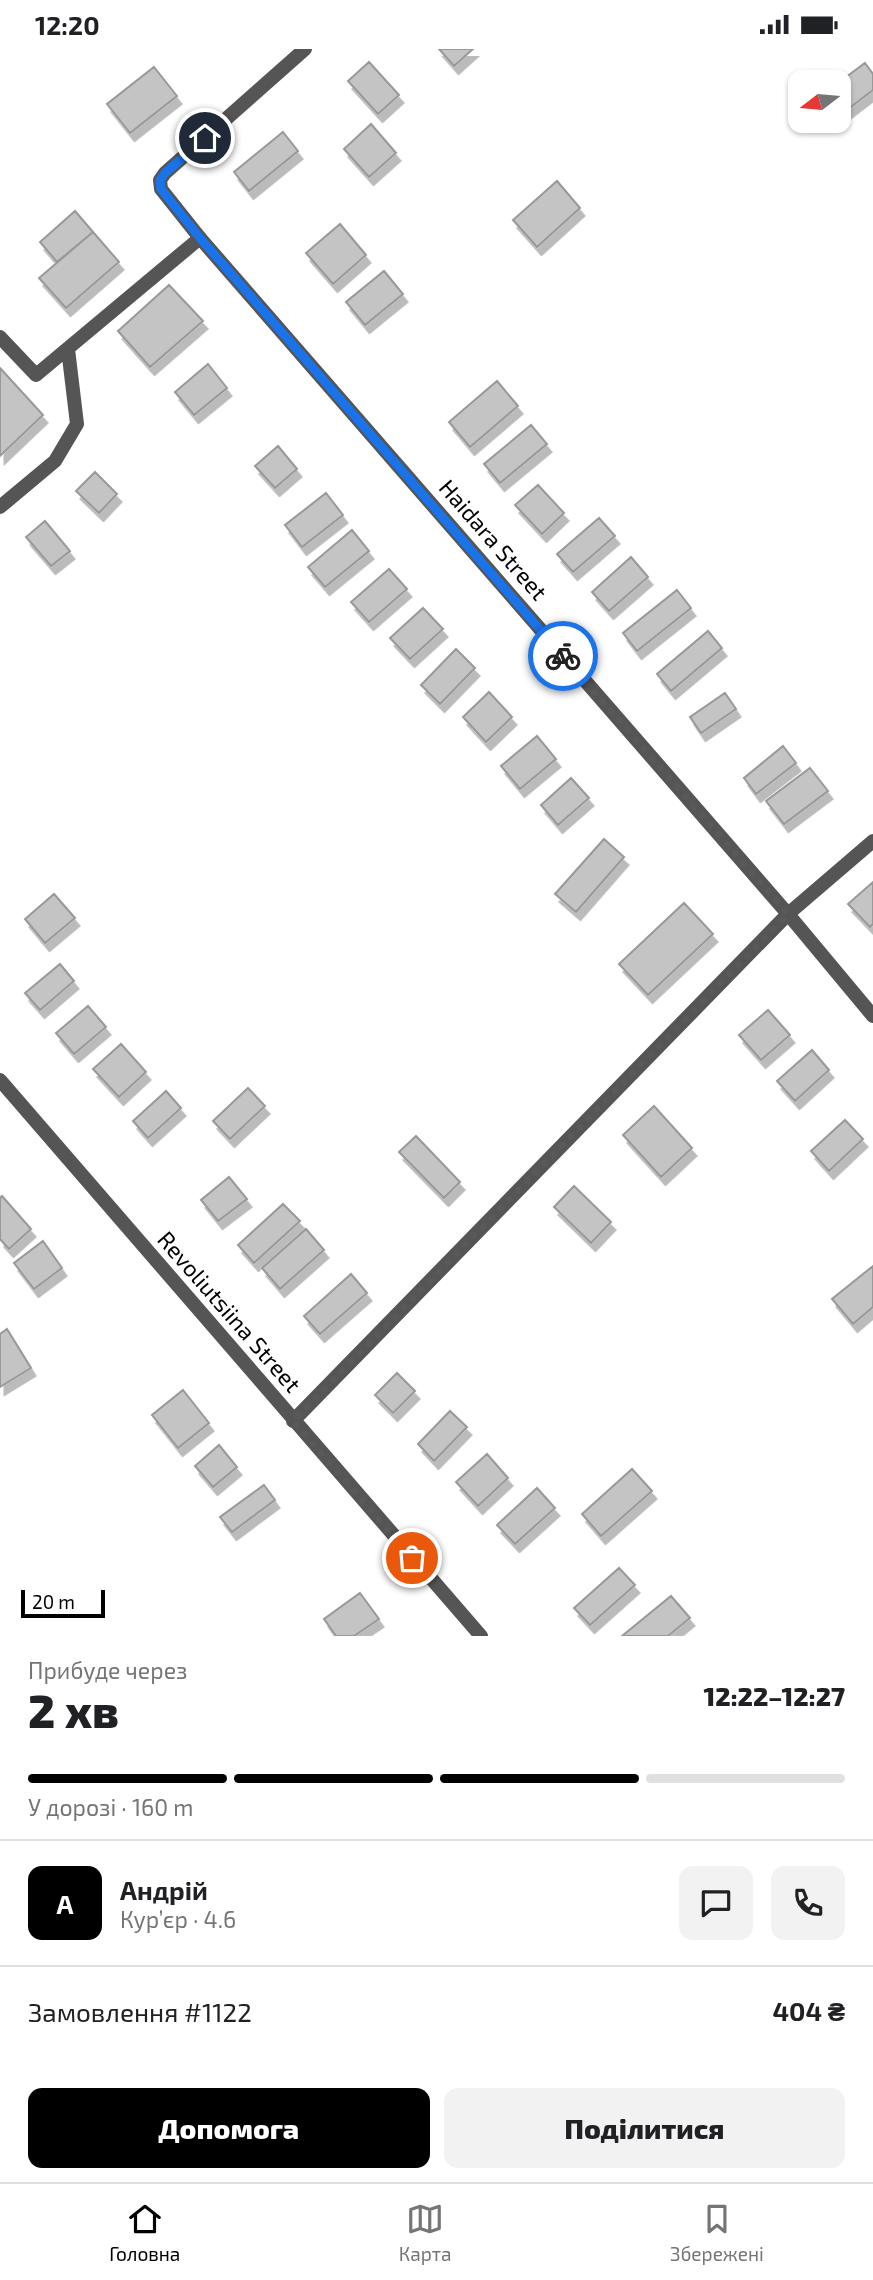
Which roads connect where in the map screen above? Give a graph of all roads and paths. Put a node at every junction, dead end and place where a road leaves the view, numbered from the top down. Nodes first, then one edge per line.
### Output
1 (305, 49) edge
2 (200, 238) junction
3 (0, 337) edge
4 (68, 349) junction
5 (0, 507) edge
6 (873, 841) edge
7 (788, 914) junction
8 (873, 1016) edge
9 (0, 1080) edge
10 (293, 1421) junction
11 (481, 1636) edge

1 - 2 street, Haidara Street
2 - 4 street
2 - 7 street, Haidara Street
3 - 4 street
4 - 5 street
6 - 7 street
7 - 8 street, Haidara Street
7 - 10 street
9 - 10 street, Revoliutsiina Street
10 - 11 street, Revoliutsiina Street

